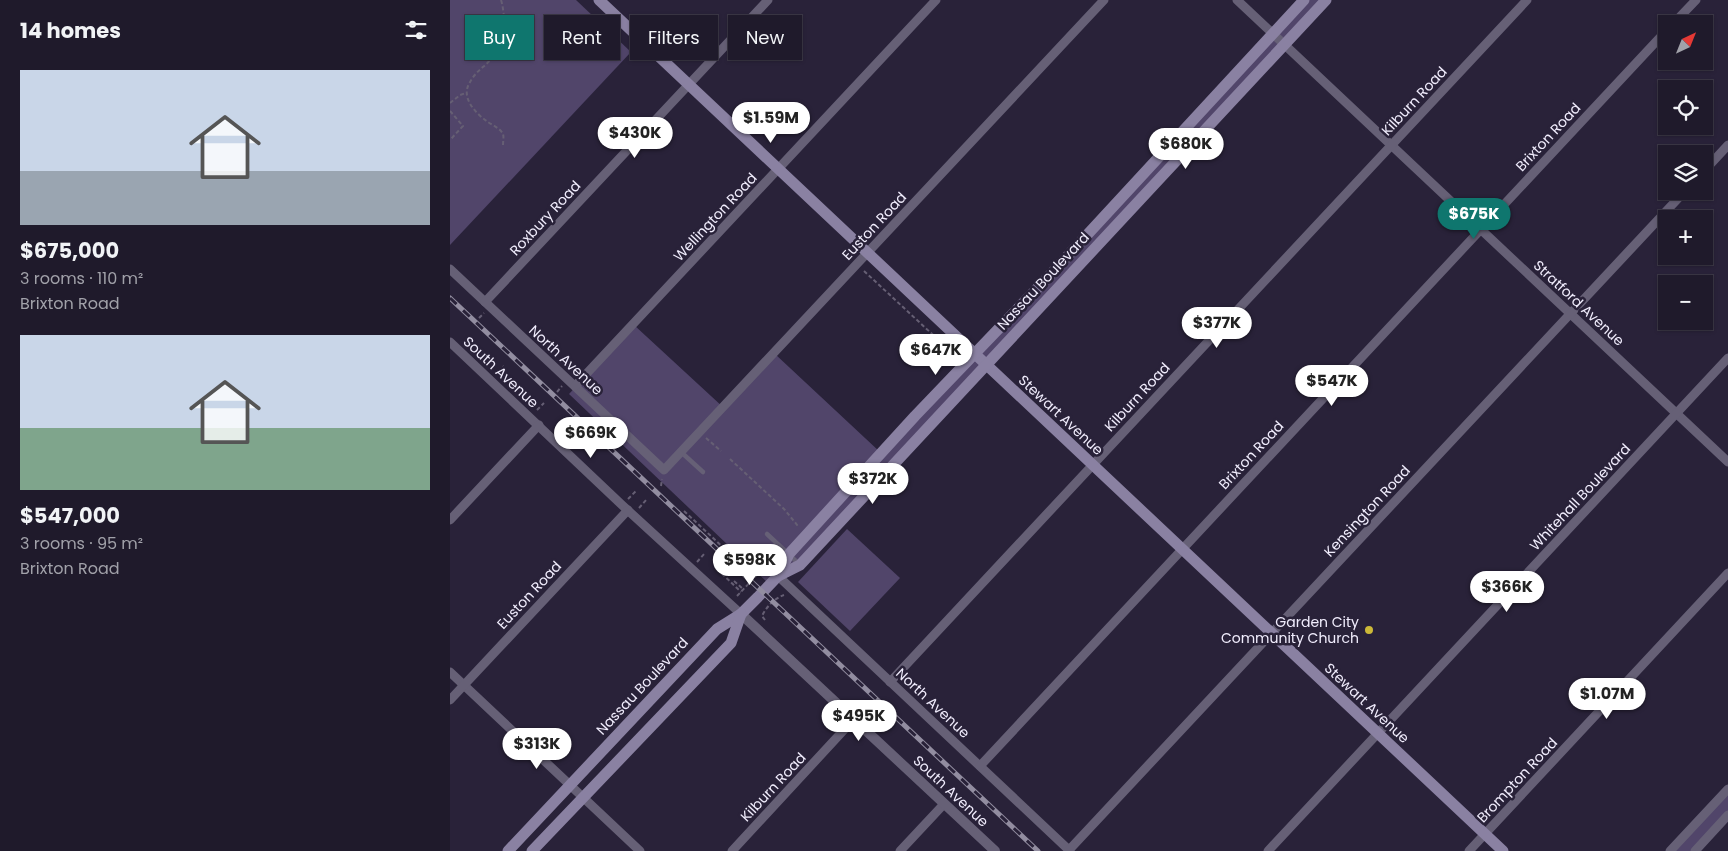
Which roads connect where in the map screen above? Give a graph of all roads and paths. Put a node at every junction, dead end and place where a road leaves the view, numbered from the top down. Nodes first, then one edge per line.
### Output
1 (501, 0) edge
2 (599, 0) edge
3 (768, 0) edge
4 (936, 0) edge
5 (1104, 0) edge
6 (1237, 0) edge
7 (1304, 0) edge
8 (1326, 0) edge
9 (1527, 0) edge
10 (1696, 0) edge
11 (504, 15) edge
12 (1682, 15) edge
13 (1273, 33) junction
14 (1658, 40) edge
15 (1284, 44) junction
16 (490, 60) edge
17 (689, 85) junction
18 (466, 93) junction
19 (450, 103) edge
20 (450, 111) edge
21 (450, 140) edge
22 (502, 145) dead end
23 (1391, 145) junction
24 (1728, 145) edge
25 (1713, 161) edge
26 (778, 169) junction
27 (1677, 200) edge
28 (1481, 230) junction
29 (868, 253) junction
30 (450, 269) edge
31 (862, 269) dead end
32 (485, 302) junction
33 (1570, 314) junction
34 (450, 342) edge
35 (975, 354) junction
36 (958, 358) dead end
37 (1728, 358) edge
38 (986, 364) junction
39 (504, 366) dead end
40 (502, 369) dead end
41 (575, 386) junction
42 (1676, 414) junction
43 (539, 425) junction
44 (705, 437) dead end
45 (721, 451) dead end
46 (681, 452) junction
47 (730, 459) dead end
48 (1728, 462) edge
49 (1093, 465) junction
50 (664, 470) joint
51 (703, 472) dead end
52 (637, 490) dead end
53 (628, 499) dead end
54 (647, 499) dead end
55 (638, 509) dead end
56 (628, 510) junction
57 (684, 511) dead end
58 (450, 520) edge
59 (799, 527) dead end
60 (767, 534) dead end
61 (1182, 549) junction
62 (705, 553) dead end
63 (783, 553) junction
64 (697, 562) dead end
65 (717, 564) dead end
66 (800, 565) junction
67 (1728, 573) edge
68 (778, 576) junction
69 (754, 578) junction
70 (734, 581) dead end
71 (742, 591) junction
72 (788, 594) dead end
73 (733, 598) dead end
74 (741, 614) junction
75 (765, 620) dead end
76 (1272, 634) junction
77 (450, 672) edge
78 (890, 682) junction
79 (464, 685) junction
80 (450, 700) edge
81 (854, 720) junction
82 (1378, 734) junction
83 (980, 766) junction
84 (570, 785) junction
85 (1728, 789) edge
86 (582, 797) junction
87 (944, 804) junction
88 (1728, 815) edge
89 (1694, 825) junction
90 (1485, 834) junction
91 (1707, 838) junction
92 (1070, 850) edge
93 (508, 851) edge
94 (532, 851) edge
95 (640, 851) edge
96 (732, 851) edge
97 (900, 851) edge
98 (994, 851) edge
99 (1268, 851) edge
100 (1469, 851) edge
101 (1503, 851) edge
102 (1670, 851) edge
103 (1695, 851) edge

1 - 11 path
2 - 17 main road, Stewart Avenue
3 - 17 street, Roxbury Road
4 - 26 street, Wellington Road
5 - 29 street, Euston Road
6 - 13 street, Stratford Avenue
7 - 13 main road, Nassau Boulevard
8 - 15 main road, Nassau Boulevard
9 - 23 street, Kilburn Road
10 - 12 street
13 - 15 street, Stratford Avenue
13 - 35 main road, Nassau Boulevard
14 - 28 street, Brixton Road
15 - 23 street, Stratford Avenue
15 - 38 main road, Nassau Boulevard
16 - 18 path
17 - 26 main road, Stewart Avenue
17 - 32 street, Roxbury Road
18 - 19 path
18 - 22 path
20 - 21 path
23 - 28 street, Stratford Avenue
23 - 49 street, Kilburn Road
24 - 25 street
26 - 29 main road, Stewart Avenue
26 - 41 street, Wellington Road
27 - 33 street, Kensington Road
28 - 33 street, Stratford Avenue
28 - 61 street, Brixton Road
29 - 35 main road, Stewart Avenue
29 - 46 street, Euston Road
30 - 32 street, North Avenue
31 - 36 path
32 - 41 street, North Avenue
33 - 42 street, Stratford Avenue
33 - 76 street, Kensington Road
34 - 43 street, South Avenue
35 - 38 main road, Stewart Avenue
35 - 63 main road, Nassau Boulevard
37 - 42 street, Whitehall Boulevard
38 - 49 main road, Stewart Avenue
38 - 66 main road, Nassau Boulevard
39 - 40 path
41 - 50 street, North Avenue
42 - 48 street, Stratford Avenue
42 - 82 street, Whitehall Boulevard
43 - 56 street, South Avenue
43 - 58 street
44 - 45 path
46 - 50 street, Euston Road
46 - 51 lane
47 - 59 path
49 - 61 main road, Stewart Avenue
49 - 78 street, Kilburn Road
52 - 53 path
54 - 55 path
56 - 74 street, South Avenue
56 - 79 street, Euston Road
57 - 69 path
60 - 63 lane
61 - 76 main road, Stewart Avenue
61 - 83 street, Brixton Road
62 - 64 path
63 - 66 lane
63 - 68 main road, Nassau Boulevard
63 - 69 path
65 - 71 path
66 - 68 main road, Nassau Boulevard
67 - 90 street, Brompton Road
68 - 74 main road, Nassau Boulevard
68 - 78 street, North Avenue
69 - 71 path
70 - 71 path
71 - 73 path
72 - 75 path
74 - 81 street, South Avenue
74 - 84 main road, Nassau Boulevard
74 - 86 main road, Nassau Boulevard
76 - 82 main road, Stewart Avenue
76 - 92 street, Kensington Road
77 - 79 street
78 - 83 street, North Avenue
79 - 80 street, Euston Road
79 - 84 street
81 - 87 street, South Avenue
81 - 96 street, Kilburn Road
82 - 90 main road, Stewart Avenue
82 - 99 street, Whitehall Boulevard
83 - 92 street, North Avenue
84 - 86 street
84 - 93 main road, Nassau Boulevard
85 - 89 street
86 - 94 main road, Nassau Boulevard
86 - 95 street
87 - 97 street
87 - 98 street, South Avenue
88 - 91 street
89 - 91 street
89 - 102 street
90 - 100 street, Brompton Road
90 - 101 main road, Stewart Avenue
91 - 103 street

